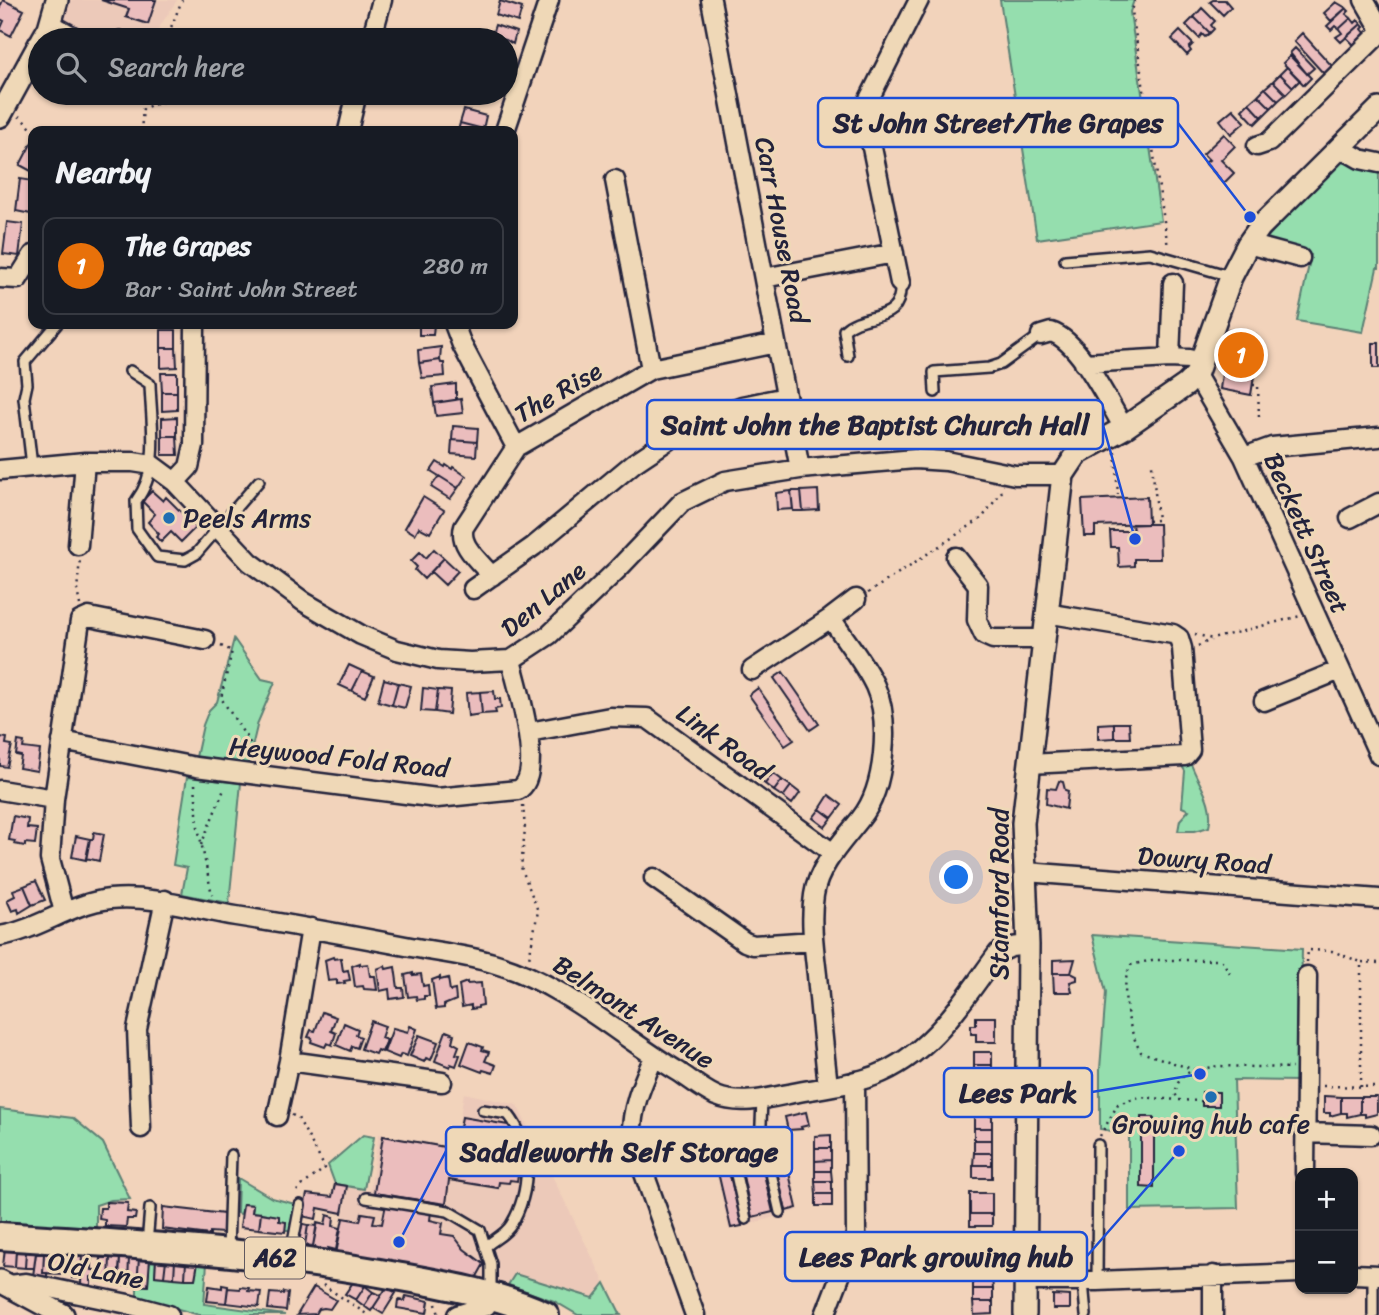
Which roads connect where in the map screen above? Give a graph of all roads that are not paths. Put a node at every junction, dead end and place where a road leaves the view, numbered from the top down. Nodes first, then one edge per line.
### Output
1 (382, 0) edge
2 (549, 0) edge
3 (712, 0) edge
4 (919, 0) edge
5 (1364, 0) edge
6 (54, 10) edge
7 (1379, 26) edge
8 (47, 28) edge
9 (75, 28) edge
10 (374, 28) edge
11 (1379, 34) edge
12 (28, 65) edge
13 (518, 92) edge
14 (355, 105) edge
15 (514, 105) edge
16 (1379, 110) edge
17 (0, 116) edge
18 (349, 126) edge
19 (507, 126) edge
20 (1257, 146) dead end
21 (1339, 146) junction
22 (1379, 163) edge
23 (615, 180) dead end
24 (1248, 244) junction
25 (894, 253) junction
26 (1300, 258) dead end
27 (1065, 260) dead end
28 (28, 263) edge
29 (1231, 276) junction
30 (0, 278) edge
31 (764, 278) junction
32 (900, 283) joint
33 (1172, 283) dead end
34 (53, 329) edge
35 (195, 329) edge
36 (456, 329) edge
37 (1041, 335) joint
38 (776, 342) junction
39 (848, 356) dead end
40 (1170, 358) junction
41 (1084, 363) junction
42 (1192, 367) junction
43 (651, 369) junction
44 (130, 370) dead end
45 (935, 392) dead end
46 (786, 397) junction
47 (1117, 432) junction
48 (1379, 437) edge
49 (516, 447) junction
50 (1244, 457) junction
51 (85, 462) junction
52 (152, 465) junction
53 (32, 466) junction
54 (800, 469) junction
55 (0, 470) edge
56 (1063, 475) junction
57 (259, 481) dead end
58 (175, 482) junction
59 (1379, 503) edge
60 (1350, 518) dead end
61 (219, 529) junction
62 (78, 545) road end
63 (956, 557) dead end
64 (492, 576) junction
65 (474, 589) dead end
66 (856, 599) road end
67 (1046, 613) junction
68 (831, 618) junction
69 (1043, 639) junction
70 (205, 640) road end
71 (511, 660) junction
72 (752, 670) dead end
73 (1340, 670) junction
74 (1264, 701) dead end
75 (528, 732) junction
76 (62, 741) junction
77 (1379, 755) edge
78 (1029, 764) junction
79 (0, 790) edge
80 (54, 799) junction
81 (833, 853) junction
82 (1026, 872) junction
83 (654, 878) dead end
84 (1379, 899) edge
85 (165, 900) junction
86 (64, 912) junction
87 (312, 928) junction
88 (0, 936) edge
89 (813, 942) junction
90 (1028, 945) junction
91 (1307, 976) road end
92 (654, 1057) junction
93 (289, 1061) junction
94 (855, 1081) junction
95 (442, 1082) dead end
96 (828, 1086) junction
97 (762, 1099) junction
98 (484, 1110) dead end
99 (277, 1112) road end
100 (141, 1128) dead end
101 (1305, 1133) junction
102 (1371, 1135) dead end
103 (1098, 1145) road end
104 (760, 1149) junction
105 (231, 1155) dead end
106 (1306, 1168) edge
107 (366, 1198) dead end
108 (300, 1205) road end
109 (150, 1208) dead end
110 (780, 1212) dead end
111 (746, 1219) dead end
112 (0, 1236) edge
113 (147, 1246) junction
114 (485, 1247) junction
115 (228, 1253) junction
116 (290, 1260) junction
117 (1295, 1273) edge
118 (1213, 1275) junction
119 (1358, 1275) edge
120 (1376, 1275) edge
121 (1025, 1281) junction
122 (1090, 1281) junction
123 (5, 1283) edge
124 (489, 1297) junction
125 (62, 1315) edge
126 (169, 1315) edge
127 (457, 1315) edge
128 (545, 1315) edge
129 (695, 1315) edge
130 (825, 1315) edge
131 (1025, 1315) edge
132 (1086, 1315) edge
133 (1213, 1315) edge
134 (1373, 1315) edge

1 - 10 street
2 - 13 street
3 - 31 street, Carr House Road
4 - 25 street
5 - 7 street
6 - 8 street
6 - 9 lane
11 - 20 street
12 - 17 street
14 - 18 street
15 - 19 street
16 - 21 street
21 - 22 street
21 - 24 street
23 - 43 street
24 - 26 street
24 - 29 street
25 - 31 street
25 - 32 street
27 - 29 lane
28 - 30 street
29 - 42 street
31 - 38 street, Carr House Road
32 - 39 lane
33 - 40 street
34 - 53 lane
35 - 58 street
36 - 49 street
37 - 41 street
37 - 45 lane
38 - 43 street, The Rise
38 - 46 street, Carr House Road
40 - 41 street
40 - 42 street
41 - 47 street
42 - 47 street
42 - 50 street, Beckett Street
43 - 49 street, The Rise
44 - 52 lane
46 - 54 street, Carr House Road
46 - 64 street
47 - 56 street
48 - 50 street
49 - 64 street, The Rise
50 - 73 street, Beckett Street
51 - 52 street
51 - 53 street
51 - 62 street
52 - 58 street, Den Lane
52 - 61 lane
53 - 55 street
54 - 56 street, Den Lane
54 - 71 street, Den Lane
56 - 67 street, Stamford Road
57 - 61 lane
58 - 61 street, Den Lane
59 - 60 street
61 - 71 street, Den Lane
63 - 69 street
64 - 65 street
66 - 68 street
67 - 69 street, Stamford Road
67 - 78 street
68 - 72 street
68 - 81 street
69 - 78 street, Stamford Road
70 - 76 street
71 - 75 street
73 - 74 street
73 - 77 street, Beckett Street
75 - 76 street, Heywood Fold Road
75 - 81 street, Link Road
76 - 80 street
78 - 82 street, Stamford Road
79 - 80 street
80 - 86 street
81 - 89 street
82 - 84 street, Dowry Road
82 - 90 street, Stamford Road
83 - 89 street
85 - 86 street, Belmont Avenue
85 - 87 street, Belmont Avenue
85 - 100 street
86 - 88 street, Belmont Avenue
87 - 92 street, Belmont Avenue
87 - 93 street
89 - 96 street
90 - 94 street, Belmont Avenue
90 - 121 street, Stamford Road
91 - 101 street
92 - 97 street, Belmont Avenue
92 - 129 street
93 - 95 street
93 - 99 street
94 - 96 street, Belmont Avenue
94 - 130 street
96 - 97 street, Belmont Avenue
97 - 104 lane
98 - 114 lane
101 - 102 street
101 - 106 street
103 - 122 lane
104 - 110 lane
104 - 111 lane
105 - 115 lane
107 - 114 lane
108 - 116 lane
109 - 113 lane
112 - 113 main road, A62
113 - 115 main road, A62
114 - 124 lane
115 - 116 main road, A62
116 - 124 main road, A62
117 - 118 street
118 - 122 street
118 - 133 street
119 - 120 street
120 - 134 lane
121 - 122 street
121 - 131 street, Stamford Road
122 - 132 lane
123 - 125 street, Old Lane
123 - 126 street, Old Lane
124 - 127 street
124 - 128 main road, A62

